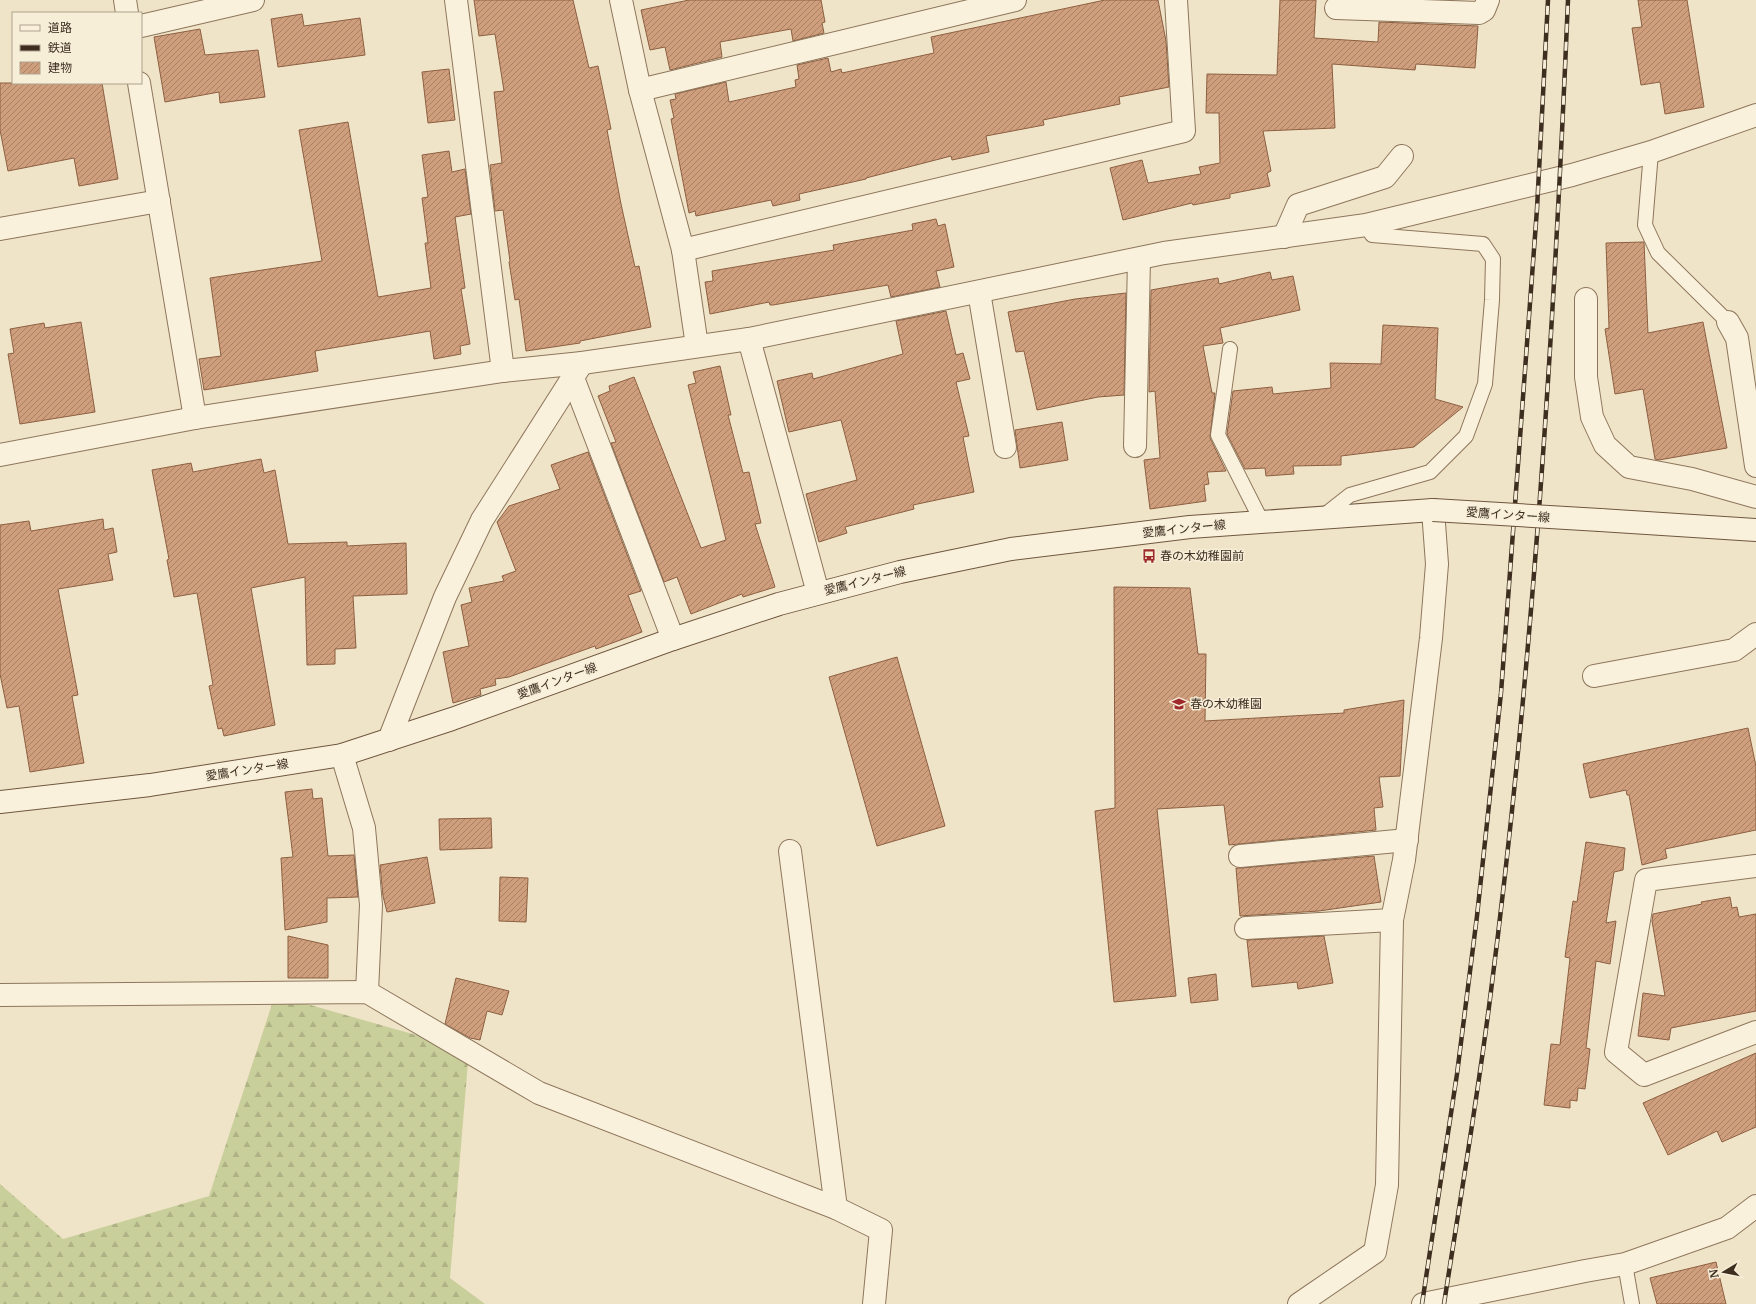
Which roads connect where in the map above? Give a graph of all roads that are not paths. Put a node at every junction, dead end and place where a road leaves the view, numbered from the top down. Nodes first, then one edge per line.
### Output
1 (125, 0) edge
2 (253, 0) edge
3 (456, 0) edge
4 (620, 0) edge
5 (1015, 0) edge
6 (1176, 0) edge
7 (1488, 0) edge
8 (1336, 8) dead end
9 (127, 12) edge
10 (142, 26) edge
11 (139, 84) edge
12 (640, 90) junction
13 (1756, 115) edge
14 (1651, 152) junction
15 (1402, 156) dead end
16 (159, 201) junction
17 (1366, 225) junction
18 (0, 228) edge
19 (1284, 237) junction
20 (683, 250) junction
21 (1139, 259) junction
22 (979, 292) junction
23 (1586, 299) dead end
24 (1728, 322) joint
25 (749, 339) junction
26 (697, 346) junction
27 (1230, 349) dead end
28 (578, 370) junction
29 (503, 371) junction
30 (195, 418) junction
31 (1135, 446) dead end
32 (1004, 447) dead end
33 (0, 455) edge
34 (1756, 466) edge
35 (1756, 497) edge
36 (1433, 510) junction
37 (1322, 517) junction
38 (1262, 522) junction
39 (1756, 530) edge
40 (818, 593) junction
41 (1756, 634) edge
42 (673, 639) junction
43 (1594, 676) dead end
44 (389, 740) junction
45 (342, 755) junction
46 (0, 802) edge
47 (1407, 840) junction
48 (790, 851) dead end
49 (1240, 856) dead end
50 (1756, 866) edge
51 (1392, 920) junction
52 (1246, 928) dead end
53 (367, 992) junction
54 (0, 996) edge
55 (1756, 1032) edge
56 (1756, 1206) edge
57 (836, 1208) junction
58 (1625, 1264) junction
59 (1490, 1298) edge
60 (874, 1304) edge
61 (1299, 1304) edge
62 (1423, 1304) edge
63 (1632, 1304) edge

1 - 9 street
2 - 10 street
3 - 29 street
4 - 12 street
5 - 12 street
6 - 20 street
7 - 8 street
11 - 16 street
12 - 20 street
13 - 14 street
14 - 17 street
14 - 24 lane
15 - 19 street
16 - 18 street
16 - 30 street
17 - 19 street
17 - 37 lane
19 - 21 street
20 - 26 street
21 - 22 street
21 - 31 street
22 - 25 street
22 - 32 street
23 - 35 street
24 - 34 street
25 - 26 street
25 - 40 street
26 - 28 street
27 - 38 lane
28 - 29 street
28 - 42 street
28 - 44 street
29 - 30 street
30 - 33 street
36 - 37 street, 愛鷹インター線
36 - 39 street, 愛鷹インター線, bridge
36 - 47 street
37 - 38 street, 愛鷹インター線
38 - 40 street, 愛鷹インター線
40 - 42 street, 愛鷹インター線
41 - 43 street
42 - 44 street, 愛鷹インター線
44 - 45 street, 愛鷹インター線
45 - 46 street, 愛鷹インター線
45 - 53 street
47 - 49 street
47 - 51 street
48 - 57 street
50 - 55 street
51 - 52 street
51 - 61 street
53 - 54 street
53 - 57 street
56 - 58 street
57 - 60 street
58 - 59 street
58 - 63 lane
59 - 62 street

